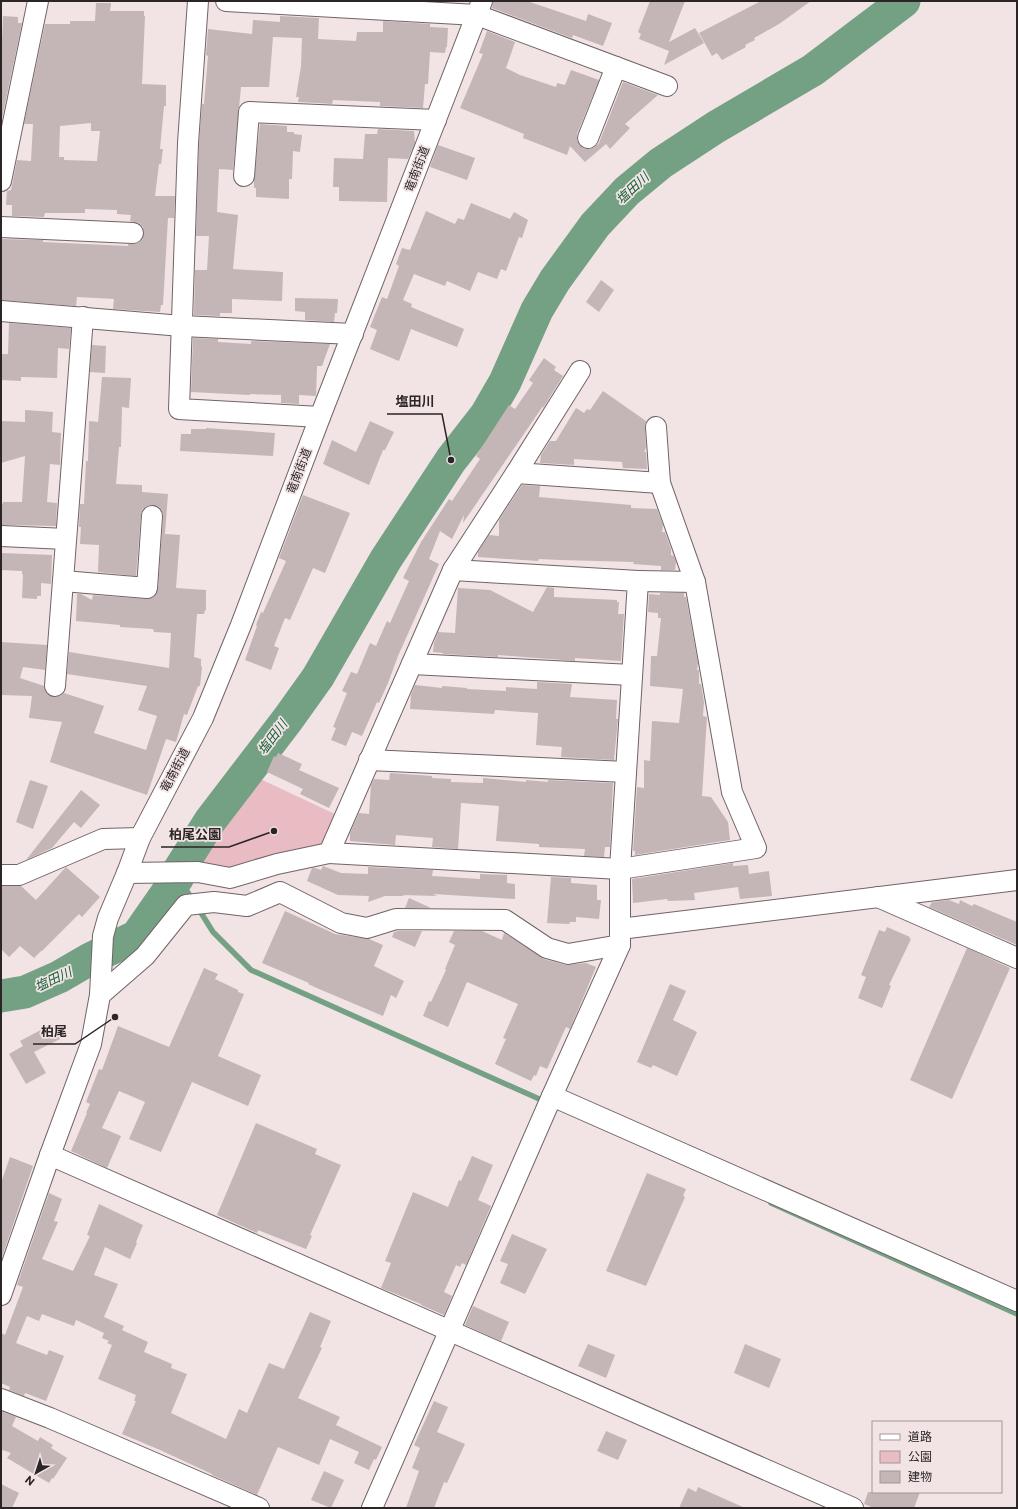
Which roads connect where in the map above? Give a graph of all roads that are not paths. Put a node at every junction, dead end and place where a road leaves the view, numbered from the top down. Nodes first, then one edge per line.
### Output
1 (38, 1) edge
2 (198, 1) edge
3 (226, 1) edge
4 (246, 1) edge
5 (479, 8) edge
6 (616, 67) junction
7 (667, 86) dead end
8 (436, 120) junction
9 (588, 138) dead end
10 (244, 176) dead end
11 (1, 181) edge
12 (1, 227) edge
13 (133, 232) dead end
14 (1, 311) edge
15 (83, 317) junction
16 (182, 326) junction
17 (353, 334) junction
18 (580, 371) dead end
19 (320, 417) junction
20 (656, 427) dead end
21 (516, 473) junction
22 (660, 483) junction
23 (152, 516) dead end
24 (1, 536) edge
25 (66, 539) junction
26 (453, 570) junction
27 (63, 581) junction
28 (638, 581) junction
29 (695, 582) junction
30 (412, 664) junction
31 (632, 674) junction
32 (55, 686) dead end
33 (369, 760) junction
34 (626, 772) junction
35 (140, 838) junction
36 (329, 853) junction
37 (620, 870) junction
38 (127, 873) junction
39 (1, 874) edge
40 (1017, 880) edge
41 (878, 897) junction
42 (620, 937) junction
43 (1017, 958) edge
44 (101, 988) junction
45 (552, 1096) junction
46 (50, 1155) junction
47 (1, 1295) edge
48 (1017, 1301) edge
49 (450, 1332) junction
50 (1, 1398) edge
51 (259, 1508) edge
52 (372, 1508) edge
53 (853, 1508) edge

1 - 11 street
2 - 16 street
3 - 4 street
4 - 5 street
5 - 6 street
5 - 8 street, 竜南街道
6 - 7 street
6 - 9 street
8 - 10 street
8 - 17 street, 竜南街道
12 - 13 street
14 - 15 street
15 - 16 street
15 - 25 street
16 - 17 street
16 - 19 street
17 - 19 street, 竜南街道
18 - 21 street
19 - 35 street, 竜南街道
20 - 22 street
21 - 22 street
21 - 26 street
22 - 29 street
23 - 27 street
24 - 25 street
25 - 27 street
26 - 28 street
26 - 30 street
27 - 32 street
28 - 29 street
28 - 31 street
29 - 37 street
30 - 31 street
30 - 33 street
31 - 34 street
33 - 34 street
33 - 36 street
34 - 37 street
35 - 38 street, 竜南街道
35 - 39 street
36 - 37 street
36 - 38 street
37 - 42 street
38 - 44 street, 竜南街道
40 - 41 street
41 - 42 street
41 - 43 street
42 - 44 street
42 - 45 street
44 - 46 street, 竜南街道
45 - 48 street
45 - 49 street
46 - 47 street, 竜南街道
46 - 49 street
49 - 52 street
49 - 53 street
50 - 51 street

